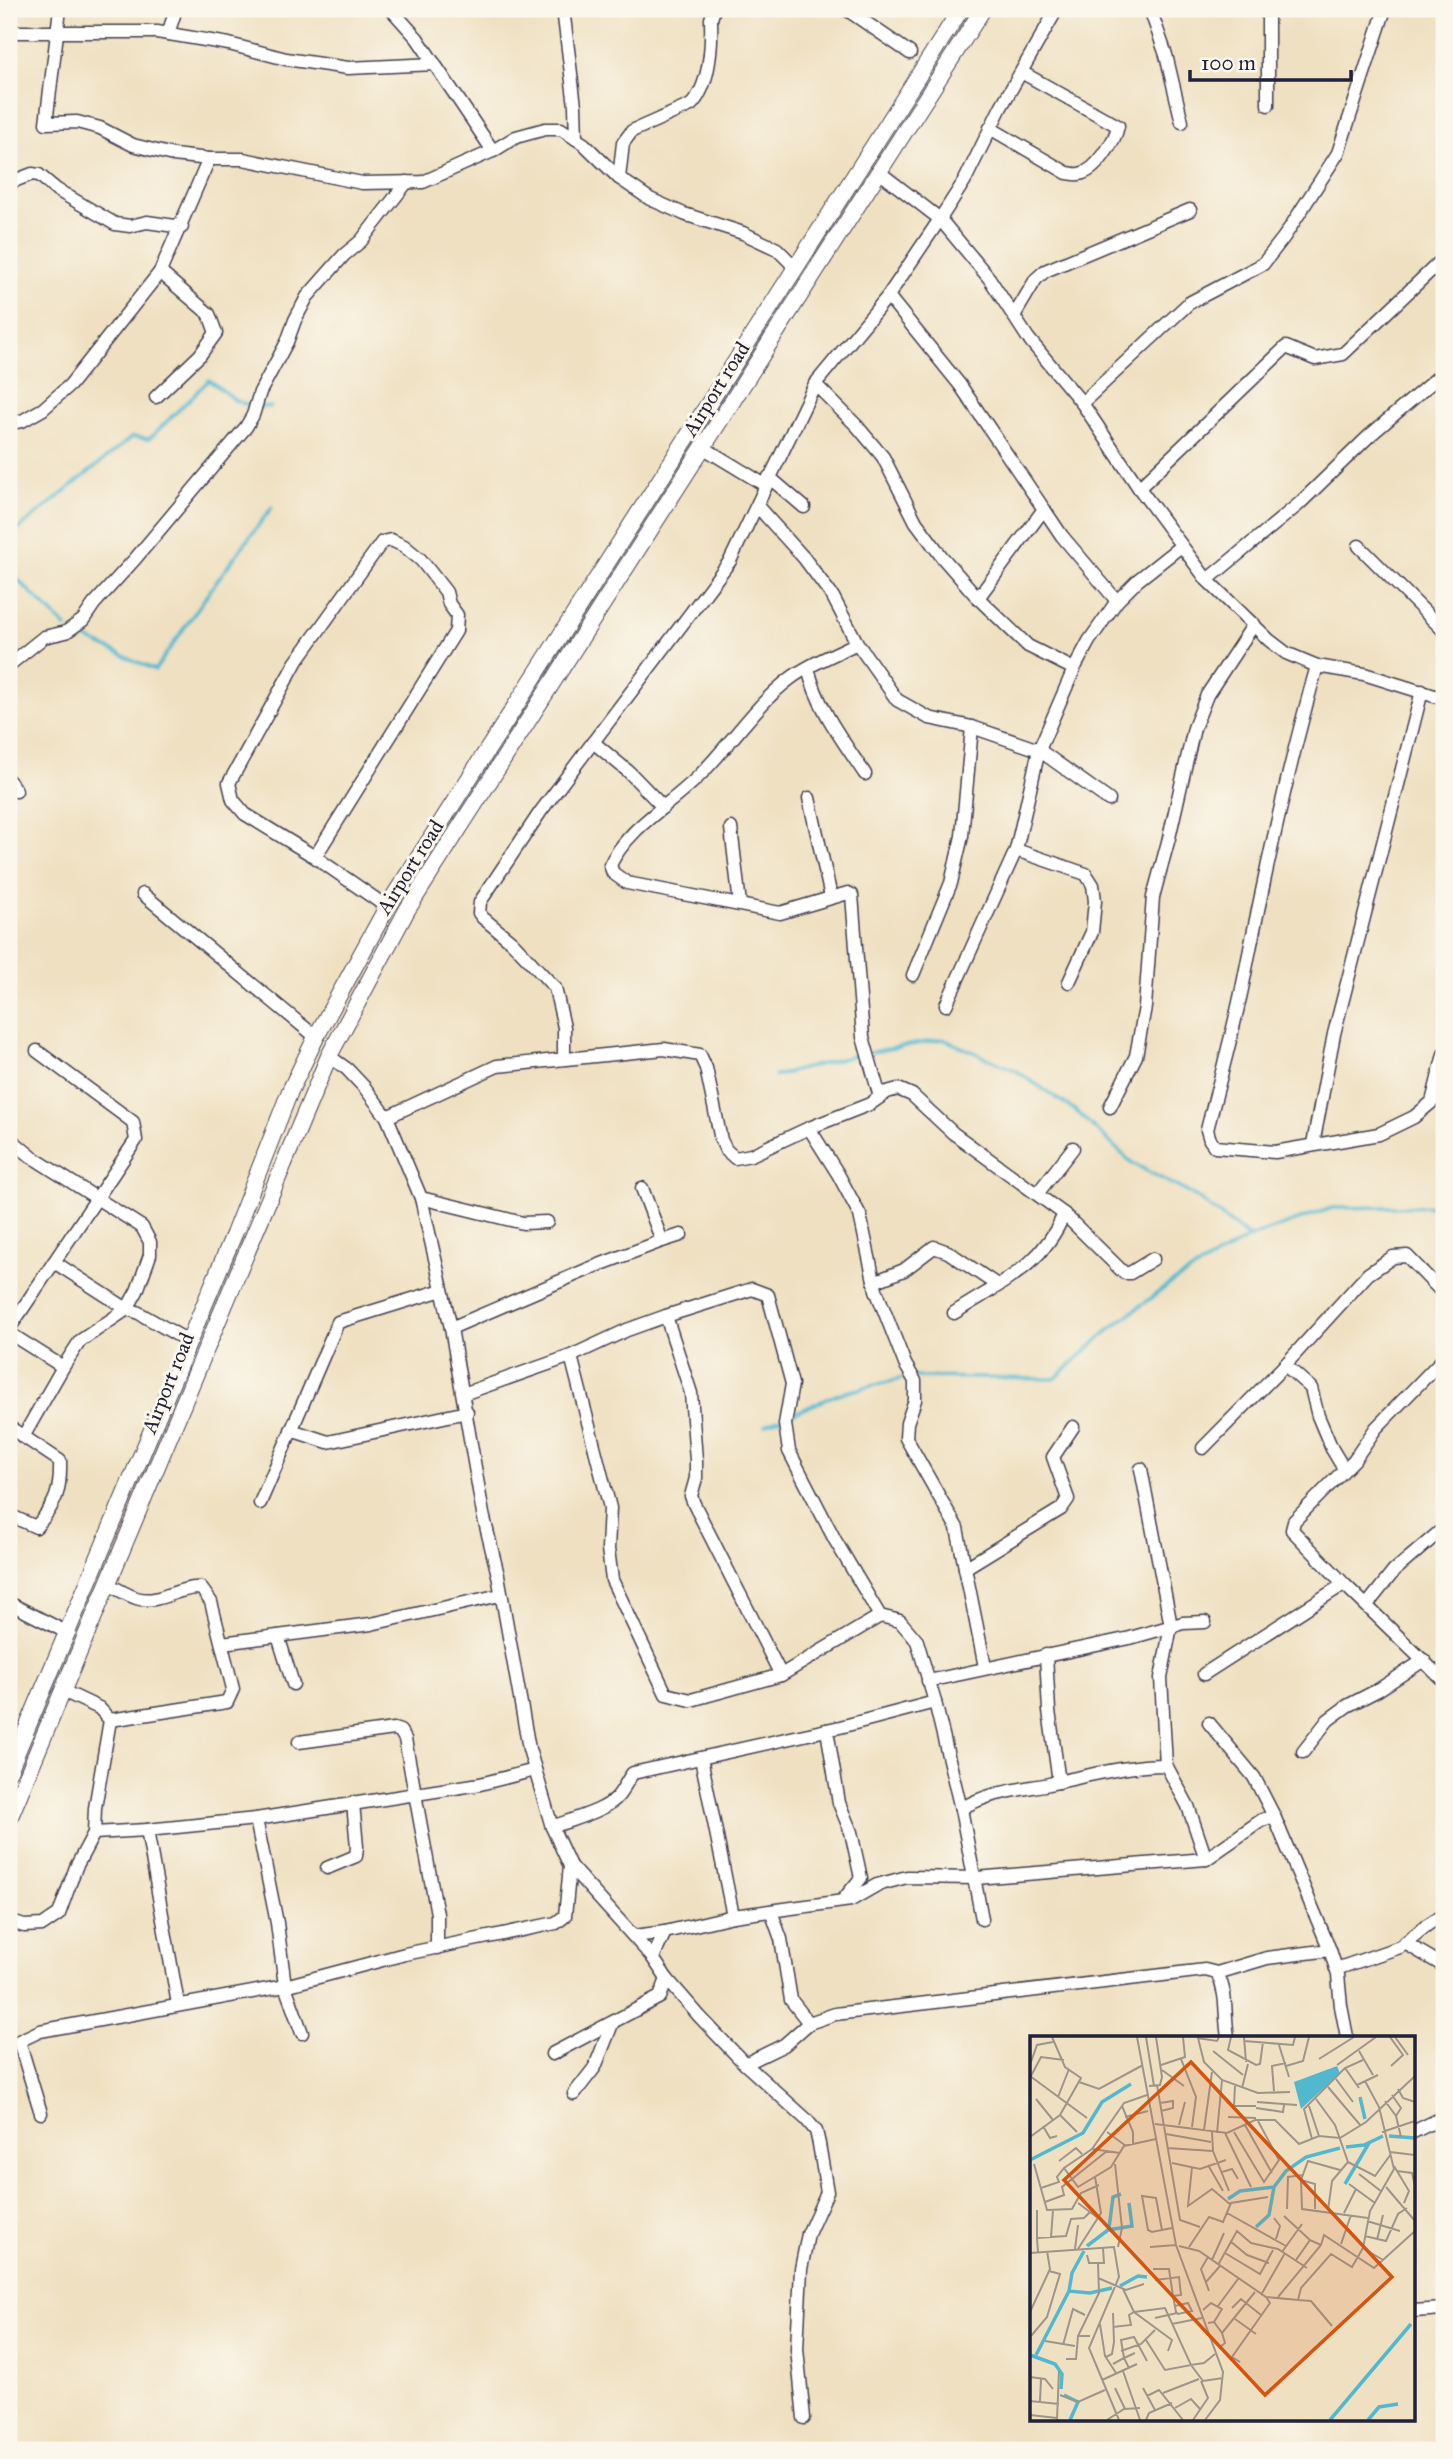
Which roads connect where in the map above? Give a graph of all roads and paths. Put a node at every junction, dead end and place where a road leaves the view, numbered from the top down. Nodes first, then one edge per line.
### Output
1 (60, 9) edge
2 (176, 9) edge
3 (391, 9) edge
4 (563, 9) edge
5 (714, 9) edge
6 (846, 9) edge
7 (961, 9) edge
8 (983, 9) edge
9 (1057, 9) edge
10 (1150, 9) edge
11 (1268, 9) edge
12 (1385, 9) edge
13 (58, 31) junction
14 (946, 31) junction
15 (9, 32) edge
16 (168, 34) junction
17 (963, 41) junction
18 (910, 52) dead end
19 (435, 64) junction
20 (1023, 72) junction
21 (1268, 105) dead end
22 (1182, 122) dead end
23 (990, 128) junction
24 (576, 139) junction
25 (493, 151) junction
26 (209, 159) junction
27 (879, 172) junction
28 (619, 178) junction
29 (407, 182) junction
30 (9, 183) edge
31 (1190, 210) dead end
32 (940, 219) junction
33 (182, 227) junction
34 (1444, 258) edge
35 (794, 270) junction
36 (160, 272) junction
37 (888, 296) junction
38 (1014, 316) junction
39 (1444, 372) edge
40 (815, 384) junction
41 (156, 397) dead end
42 (1082, 403) junction
43 (9, 423) edge
44 (704, 448) junction
45 (767, 481) junction
46 (1139, 488) junction
47 (757, 506) junction
48 (804, 507) dead end
49 (1044, 509) junction
50 (1359, 546) dead end
51 (1181, 547) junction
52 (1207, 580) junction
53 (978, 598) junction
54 (1117, 601) junction
55 (1254, 624) junction
56 (1444, 631) edge
57 (560, 637) junction
58 (858, 643) junction
59 (575, 646) junction
60 (9, 665) edge
61 (1317, 666) junction
62 (808, 668) junction
63 (1074, 669) junction
64 (1422, 691) junction
65 (1444, 699) edge
66 (972, 727) junction
67 (593, 742) junction
68 (1040, 750) junction
69 (865, 774) dead end
70 (809, 798) dead end
71 (1109, 800) dead end
72 (663, 807) junction
73 (731, 828) dead end
74 (1016, 850) junction
75 (315, 857) junction
76 (143, 894) dead end
77 (831, 897) junction
78 (740, 904) junction
79 (387, 907) junction
80 (913, 975) dead end
81 (1069, 982) dead end
82 (946, 1005) dead end
83 (316, 1037) junction
84 (37, 1051) dead end
85 (1444, 1054) edge
86 (329, 1056) junction
87 (564, 1057) junction
88 (880, 1097) junction
89 (1110, 1107) dead end
90 (387, 1117) junction
91 (809, 1128) junction
92 (9, 1138) edge
93 (1312, 1144) junction
94 (1073, 1148) dead end
95 (642, 1188) dead end
96 (1037, 1194) junction
97 (97, 1198) junction
98 (421, 1198) junction
99 (1064, 1214) junction
100 (547, 1222) dead end
101 (234, 1234) junction
102 (681, 1236) dead end
103 (662, 1241) junction
104 (251, 1242) junction
105 (1153, 1259) dead end
106 (54, 1262) junction
107 (874, 1282) junction
108 (997, 1285) junction
109 (442, 1290) junction
110 (1444, 1294) edge
111 (127, 1309) junction
112 (954, 1313) dead end
113 (666, 1316) junction
114 (451, 1328) junction
115 (9, 1331) edge
116 (188, 1341) junction
117 (571, 1356) junction
118 (1444, 1358) edge
119 (1285, 1365) junction
120 (63, 1367) junction
121 (463, 1394) junction
122 (467, 1412) junction
123 (9, 1427) edge
124 (1073, 1427) dead end
125 (291, 1430) junction
126 (23, 1437) junction
127 (1203, 1448) dead end
128 (1141, 1469) dead end
129 (1344, 1469) junction
130 (260, 1503) dead end
131 (9, 1515) edge
132 (1444, 1528) edge
133 (965, 1568) junction
134 (108, 1584) junction
135 (1344, 1584) junction
136 (500, 1595) junction
137 (9, 1603) edge
138 (1367, 1605) junction
139 (880, 1616) junction
140 (1205, 1622) dead end
141 (1171, 1626) junction
142 (66, 1632) junction
143 (278, 1636) junction
144 (222, 1643) junction
145 (1045, 1654) junction
146 (1424, 1660) junction
147 (985, 1667) junction
148 (1204, 1674) dead end
149 (781, 1675) junction
150 (928, 1681) junction
151 (1444, 1681) edge
152 (293, 1684) dead end
153 (63, 1690) junction
154 (935, 1702) junction
155 (110, 1720) junction
156 (1209, 1723) dead end
157 (827, 1730) junction
158 (21, 1740) junction
159 (299, 1742) dead end
160 (38, 1747) junction
161 (1303, 1752) dead end
162 (701, 1758) junction
163 (1166, 1765) junction
164 (535, 1770) junction
165 (9, 1771) edge
166 (1059, 1782) junction
167 (415, 1795) junction
168 (353, 1803) junction
169 (961, 1808) junction
170 (1274, 1816) junction
171 (9, 1819) edge
172 (256, 1819) junction
173 (552, 1827) junction
174 (147, 1830) junction
175 (94, 1833) junction
176 (1206, 1859) junction
177 (570, 1866) junction
178 (327, 1868) dead end
179 (976, 1878) junction
180 (842, 1901) junction
181 (771, 1911) junction
182 (1444, 1914) edge
183 (733, 1916) junction
184 (982, 1919) dead end
185 (9, 1921) edge
186 (665, 1932) junction
187 (634, 1936) junction
188 (1405, 1943) junction
189 (437, 1948) junction
190 (1330, 1950) junction
191 (653, 1958) junction
192 (1444, 1966) edge
193 (1336, 1969) junction
194 (1217, 1973) junction
195 (667, 1979) junction
196 (285, 1986) junction
197 (178, 2004) junction
198 (809, 2023) junction
199 (612, 2024) junction
200 (302, 2033) dead end
201 (1228, 2036) edge
202 (1347, 2036) edge
203 (552, 2054) dead end
204 (746, 2064) junction
205 (574, 2094) dead end
206 (41, 2113) dead end
207 (1444, 2117) edge
208 (1414, 2132) edge
209 (1444, 2309) edge
210 (1414, 2311) edge
211 (804, 2418) dead end

1 - 13 street
2 - 16 street
3 - 19 street
4 - 24 street
5 - 28 street
6 - 18 street
7 - 14 main road, Airport road
8 - 17 main road, Airport road
9 - 20 street
10 - 22 street
11 - 21 street
12 - 42 street
13 - 15 street
13 - 16 street
13 - 26 street
14 - 17 main road
14 - 35 main road, Airport road
16 - 19 street
17 - 27 main road, Airport road
19 - 25 street
20 - 23 street
20 - 23 street
23 - 32 street
24 - 25 street
24 - 28 street
25 - 29 street
26 - 29 street
26 - 33 street
27 - 32 street
27 - 44 main road, Airport road
28 - 35 street
29 - 60 street
30 - 33 street
31 - 38 street
32 - 37 street
32 - 38 street
33 - 36 street
34 - 46 street
35 - 57 main road, Airport road
36 - 41 street
36 - 43 street
37 - 40 street
37 - 49 street
38 - 42 street
39 - 52 street
40 - 45 street
40 - 53 street
42 - 46 street
44 - 45 street
44 - 59 main road, Airport road
45 - 47 street
45 - 48 street
46 - 51 street
47 - 58 street
47 - 67 street
49 - 53 street
49 - 54 street
50 - 56 street
51 - 52 street
51 - 54 street
52 - 55 street
53 - 63 street
54 - 63 street
55 - 61 street
55 - 89 street
57 - 59 main road
57 - 79 main road, Airport road
58 - 62 street
58 - 66 street
59 - 86 main road, Airport road
61 - 64 street
61 - 93 street
62 - 69 street
62 - 72 street
63 - 68 street
64 - 65 street
64 - 93 street
66 - 68 street
66 - 80 street
67 - 72 street
67 - 87 street
68 - 71 street
68 - 74 street
70 - 77 street
72 - 78 street
73 - 78 street
74 - 81 street
74 - 82 street
75 - 75 street
75 - 79 street
76 - 83 street
77 - 78 street
77 - 88 street
79 - 83 main road, Airport road
83 - 101 main road, Airport road
84 - 97 street
85 - 93 street
86 - 90 street
86 - 104 main road, Airport road
87 - 90 street
87 - 91 street
88 - 91 street
88 - 96 street
90 - 98 street
91 - 107 street
92 - 97 street
94 - 96 street
95 - 103 street
96 - 99 street
97 - 106 street
97 - 111 street
98 - 100 street
98 - 109 street
99 - 105 street
99 - 108 street
101 - 104 main road
101 - 116 main road, Airport road
102 - 103 street
103 - 114 street
104 - 134 main road, Airport road
106 - 111 street
106 - 115 street
107 - 108 street
107 - 133 street
108 - 112 street
109 - 114 street
109 - 125 street
110 - 119 street
111 - 116 street
111 - 120 street
113 - 117 street
113 - 139 street
113 - 149 street
114 - 121 street
115 - 120 street
116 - 142 main road, Airport road
117 - 121 street
117 - 149 street
118 - 129 street
119 - 127 street
119 - 129 street
120 - 126 street
121 - 122 street
122 - 125 street
122 - 136 street
123 - 126 street
124 - 133 street
125 - 130 street
126 - 131 street
128 - 141 street
129 - 135 street
132 - 138 street
133 - 147 street
134 - 144 street
134 - 153 main road, Airport road
135 - 138 street
135 - 148 street
136 - 143 street
136 - 164 street
137 - 142 street
138 - 146 street
139 - 149 street
139 - 150 street
140 - 141 street
141 - 145 street
141 - 163 street
142 - 158 main road, Airport road
143 - 144 street
143 - 152 street
144 - 155 street
145 - 147 street
145 - 166 street
146 - 151 street
146 - 161 street
147 - 150 street
150 - 154 street
153 - 155 street
153 - 160 main road, Airport road
154 - 157 street
154 - 169 street
155 - 175 street
156 - 170 street
157 - 162 street
157 - 180 street
158 - 160 main road
158 - 165 main road, Airport road
159 - 167 street
160 - 171 main road, Airport road
162 - 173 street
162 - 183 street
163 - 166 street
163 - 176 street
164 - 167 street
164 - 173 street
166 - 169 street
167 - 168 street
167 - 189 street
168 - 172 street
168 - 178 street
169 - 179 street
170 - 176 street
170 - 190 street
172 - 174 street
172 - 196 street
173 - 177 street
174 - 175 street
174 - 197 street
175 - 185 street
176 - 179 street
177 - 187 street
177 - 189 street
179 - 180 street
179 - 184 street
180 - 181 street
181 - 183 street
181 - 198 street
182 - 188 street
183 - 186 street
186 - 187 street
186 - 191 street
187 - 191 street
188 - 192 street
188 - 193 street
189 - 196 street
190 - 193 street
190 - 194 street
191 - 195 street
193 - 202 street
194 - 198 street
194 - 201 street
195 - 199 street
195 - 204 street
196 - 197 street
196 - 200 street
197 - 206 street
198 - 204 street
199 - 203 street
199 - 205 street
204 - 211 street
207 - 208 street
209 - 210 street

